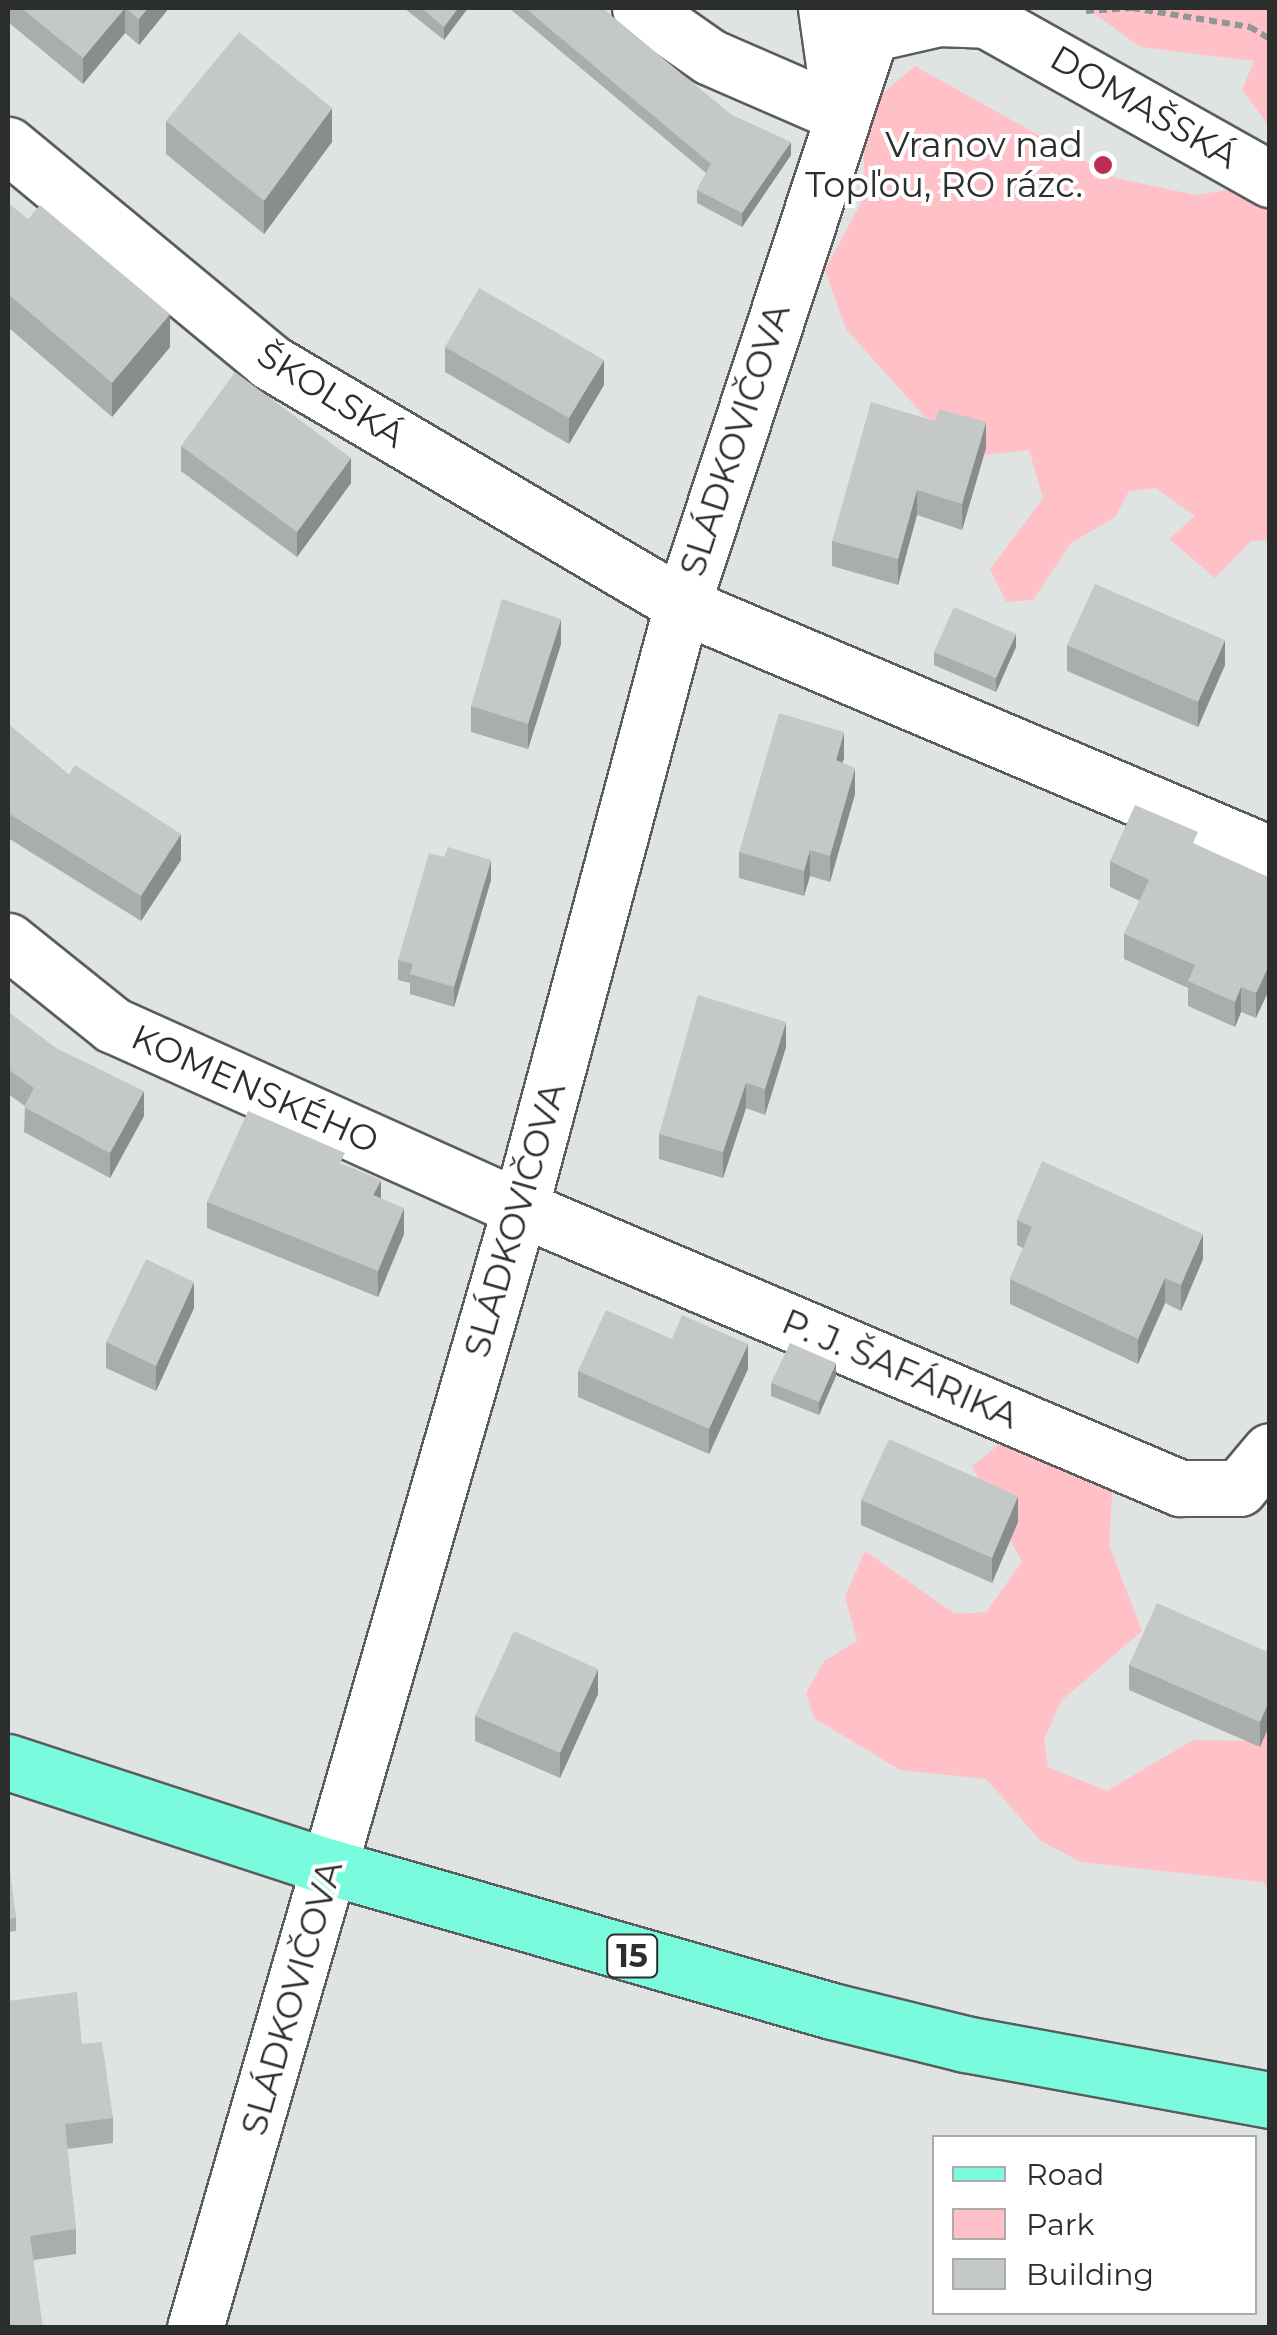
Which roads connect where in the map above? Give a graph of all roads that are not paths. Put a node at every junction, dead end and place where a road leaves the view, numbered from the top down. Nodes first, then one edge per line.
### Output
1 (640, 8) edge
2 (858, 16) edge
3 (990, 20) edge
4 (841, 114) junction
5 (8, 144) edge
6 (1270, 179) edge
7 (682, 604) junction
8 (1270, 854) edge
9 (8, 941) edge
10 (520, 1208) junction
11 (1270, 1450) edge
12 (8, 1762) edge
13 (330, 1867) junction
14 (1270, 2100) edge
15 (196, 2328) edge

1 - 4 street
2 - 3 street
2 - 4 street
3 - 6 street, DOMAŠSKÁ
4 - 7 street, SLÁDKOVIČOVA
5 - 7 street, ŠKOLSKÁ
7 - 8 street
7 - 10 street, SLÁDKOVIČOVA
9 - 10 street, KOMENSKÉHO
10 - 11 street, P. J. ŠAFÁRIKA
10 - 13 street, SLÁDKOVIČOVA
12 - 13 main road, 15
13 - 14 main road, 15
13 - 15 street, SLÁDKOVIČOVA

